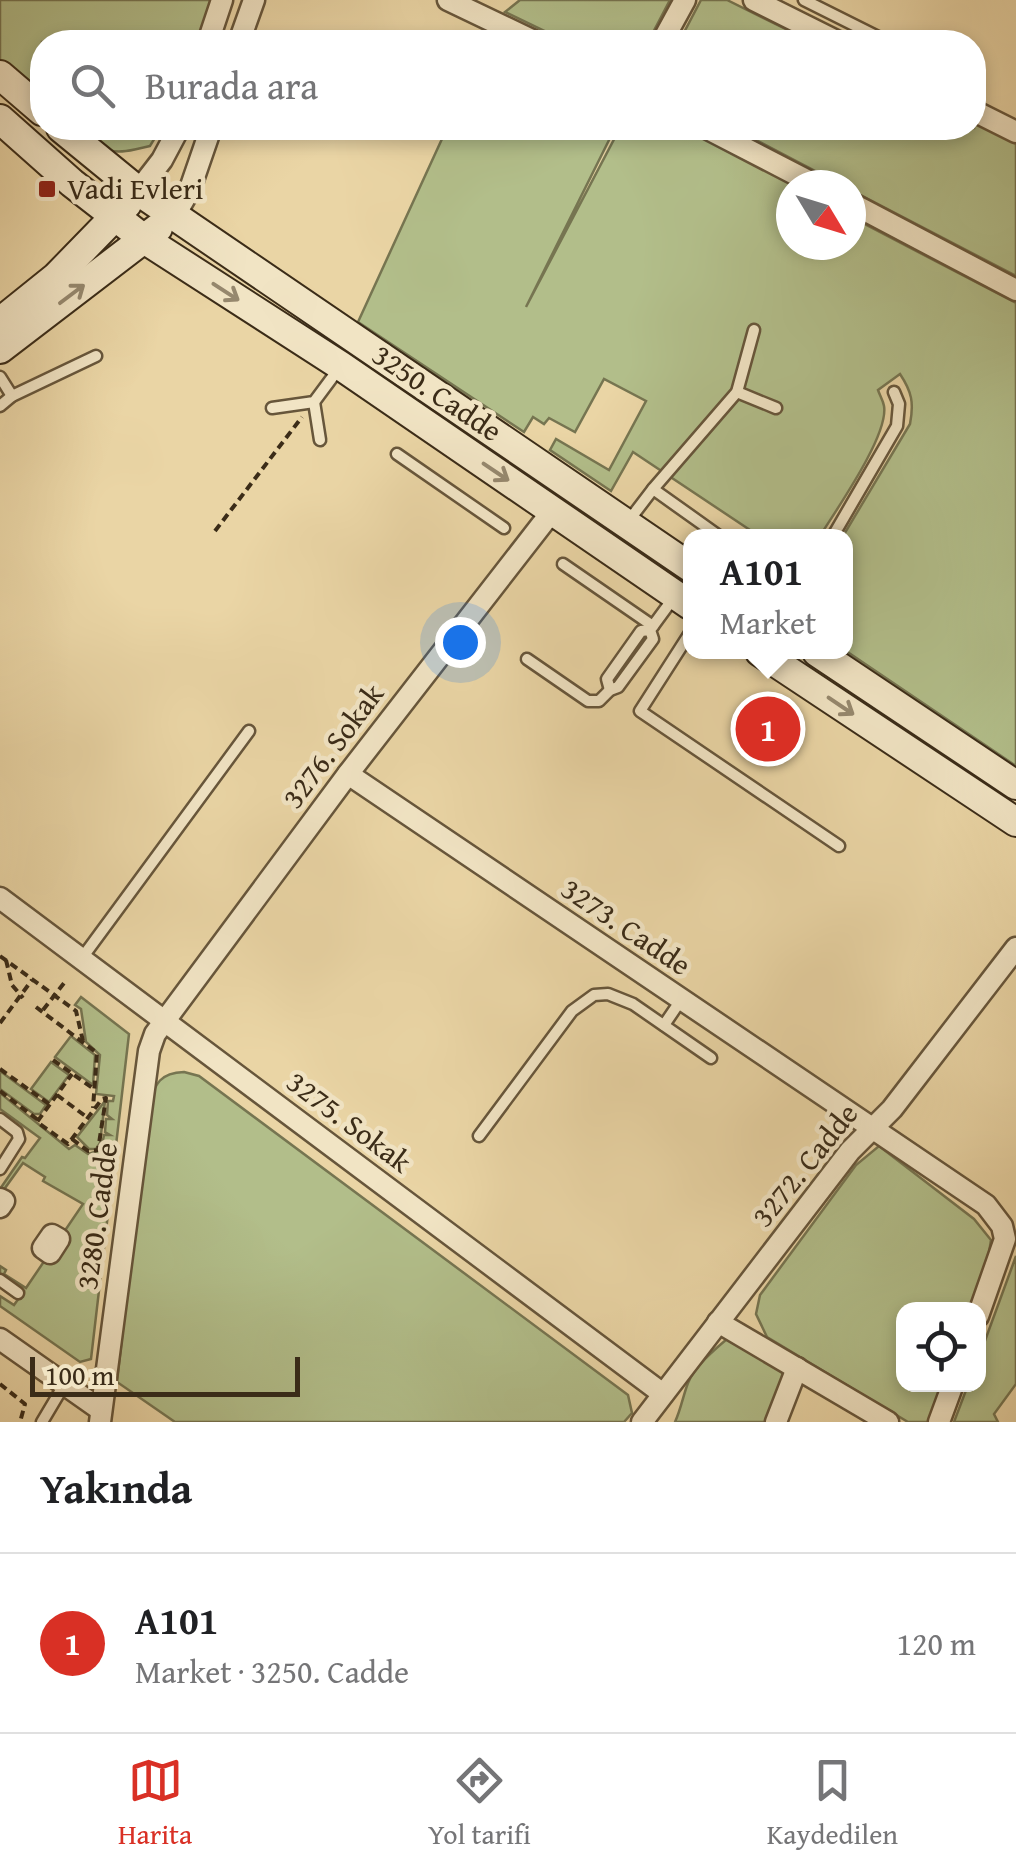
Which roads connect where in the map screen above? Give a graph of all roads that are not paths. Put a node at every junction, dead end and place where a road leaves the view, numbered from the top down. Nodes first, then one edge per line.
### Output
1 (222, 0) edge
2 (254, 0) edge
3 (448, 0) edge
4 (684, 0) edge
5 (754, 0) edge
6 (804, 0) edge
7 (212, 30) edge
8 (244, 30) edge
9 (511, 30) edge
10 (668, 30) edge
11 (814, 30) edge
12 (864, 30) edge
13 (0, 75) edge
14 (30, 101) edge
15 (986, 117) edge
16 (0, 119) edge
17 (1016, 132) edge
18 (76, 140) edge
19 (172, 140) edge
20 (207, 140) edge
21 (729, 140) edge
22 (787, 170) edge
23 (138, 191) junction
24 (866, 211) edge
25 (175, 214) junction
26 (115, 217) junction
27 (144, 239) junction
28 (1016, 290) edge
29 (0, 322) edge
30 (754, 330) dead end
31 (0, 349) edge
32 (96, 356) dead end
33 (341, 366) junction
34 (0, 377) edge
35 (737, 392) junction
36 (894, 392) dead end
37 (12, 396) junction
38 (314, 402) junction
39 (0, 406) edge
40 (272, 408) dead end
41 (776, 408) dead end
42 (320, 440) dead end
43 (397, 454) dead end
44 (570, 486) junction
45 (653, 489) junction
46 (553, 510) junction
47 (626, 524) junction
48 (504, 528) dead end
49 (709, 529) edge
50 (837, 529) edge
51 (683, 562) edge
52 (563, 564) dead end
53 (683, 600) edge
54 (651, 628) junction
55 (683, 644) edge
56 (528, 659) dead end
57 (771, 659) edge
58 (827, 659) edge
59 (249, 731) dead end
60 (348, 774) junction
61 (1016, 785) edge
62 (1016, 822) edge
63 (839, 846) dead end
64 (0, 898) edge
65 (1016, 948) edge
66 (81, 959) junction
67 (681, 1000) junction
68 (164, 1021) junction
69 (664, 1026) junction
70 (711, 1058) dead end
71 (0, 1119) edge
72 (870, 1129) junction
73 (479, 1136) dead end
74 (0, 1169) edge
75 (0, 1198) edge
76 (0, 1207) edge
77 (0, 1280) edge
78 (18, 1293) dead end
79 (983, 1302) edge
80 (718, 1322) junction
81 (0, 1339) edge
82 (797, 1368) junction
83 (65, 1384) junction
84 (950, 1392) edge
85 (663, 1394) junction
86 (101, 1416) edge
87 (42, 1422) edge
88 (642, 1422) edge
89 (776, 1422) edge
90 (888, 1422) edge
91 (939, 1422) edge

1 - 7 street
2 - 8 street
3 - 9 street
4 - 10 street
5 - 11 street
6 - 12 lane
13 - 14 street
15 - 17 street
16 - 26 street, 3250. Cadde
18 - 23 street, 3250. Cadde
19 - 23 street
20 - 25 street
21 - 22 street
23 - 25 street, 3250. Cadde
23 - 26 street
24 - 28 street
25 - 27 street
25 - 44 street, 3250. Cadde
26 - 27 street, 3250. Cadde
26 - 29 street
31 -> 27 street
27 -> 33 street, 3250. Cadde
30 - 35 lane
32 - 37 lane
33 - 38 lane
33 -> 46 street, 3250. Cadde
34 - 37 lane
35 - 41 lane
35 - 45 lane
36 - 50 lane
37 - 39 lane
38 - 40 lane
38 - 42 lane
43 - 48 lane
44 - 46 street
44 - 47 street, 3250. Cadde
45 - 47 lane
45 - 49 lane
46 - 53 street, 3250. Cadde
46 - 60 street, 3276. Sokak
47 - 51 street, 3250. Cadde
52 - 54 lane
53 - 54 lane
54 - 56 lane
55 - 63 lane
57 -> 62 street
58 - 61 street
59 - 66 lane
60 - 67 street, 3273. Cadde
60 - 68 street, 3276. Sokak
64 - 66 street, 3275. Sokak
65 - 72 street, 3272. Cadde
66 - 68 street, 3275. Sokak
67 - 69 lane
67 - 72 street, 3273. Cadde
68 - 85 street, 3275. Sokak
68 - 86 street, 3280. Cadde
69 - 70 lane
69 - 73 lane
71 - 74 lane
72 - 79 street, 3273. Cadde
72 - 80 street, 3272. Cadde
75 - 76 street
77 - 78 lane
80 - 82 street
80 - 85 street, 3272. Cadde
81 - 83 street
82 - 89 street
82 - 90 street
83 - 86 street
83 - 87 lane
84 - 91 street
85 - 88 street, 3272. Cadde

